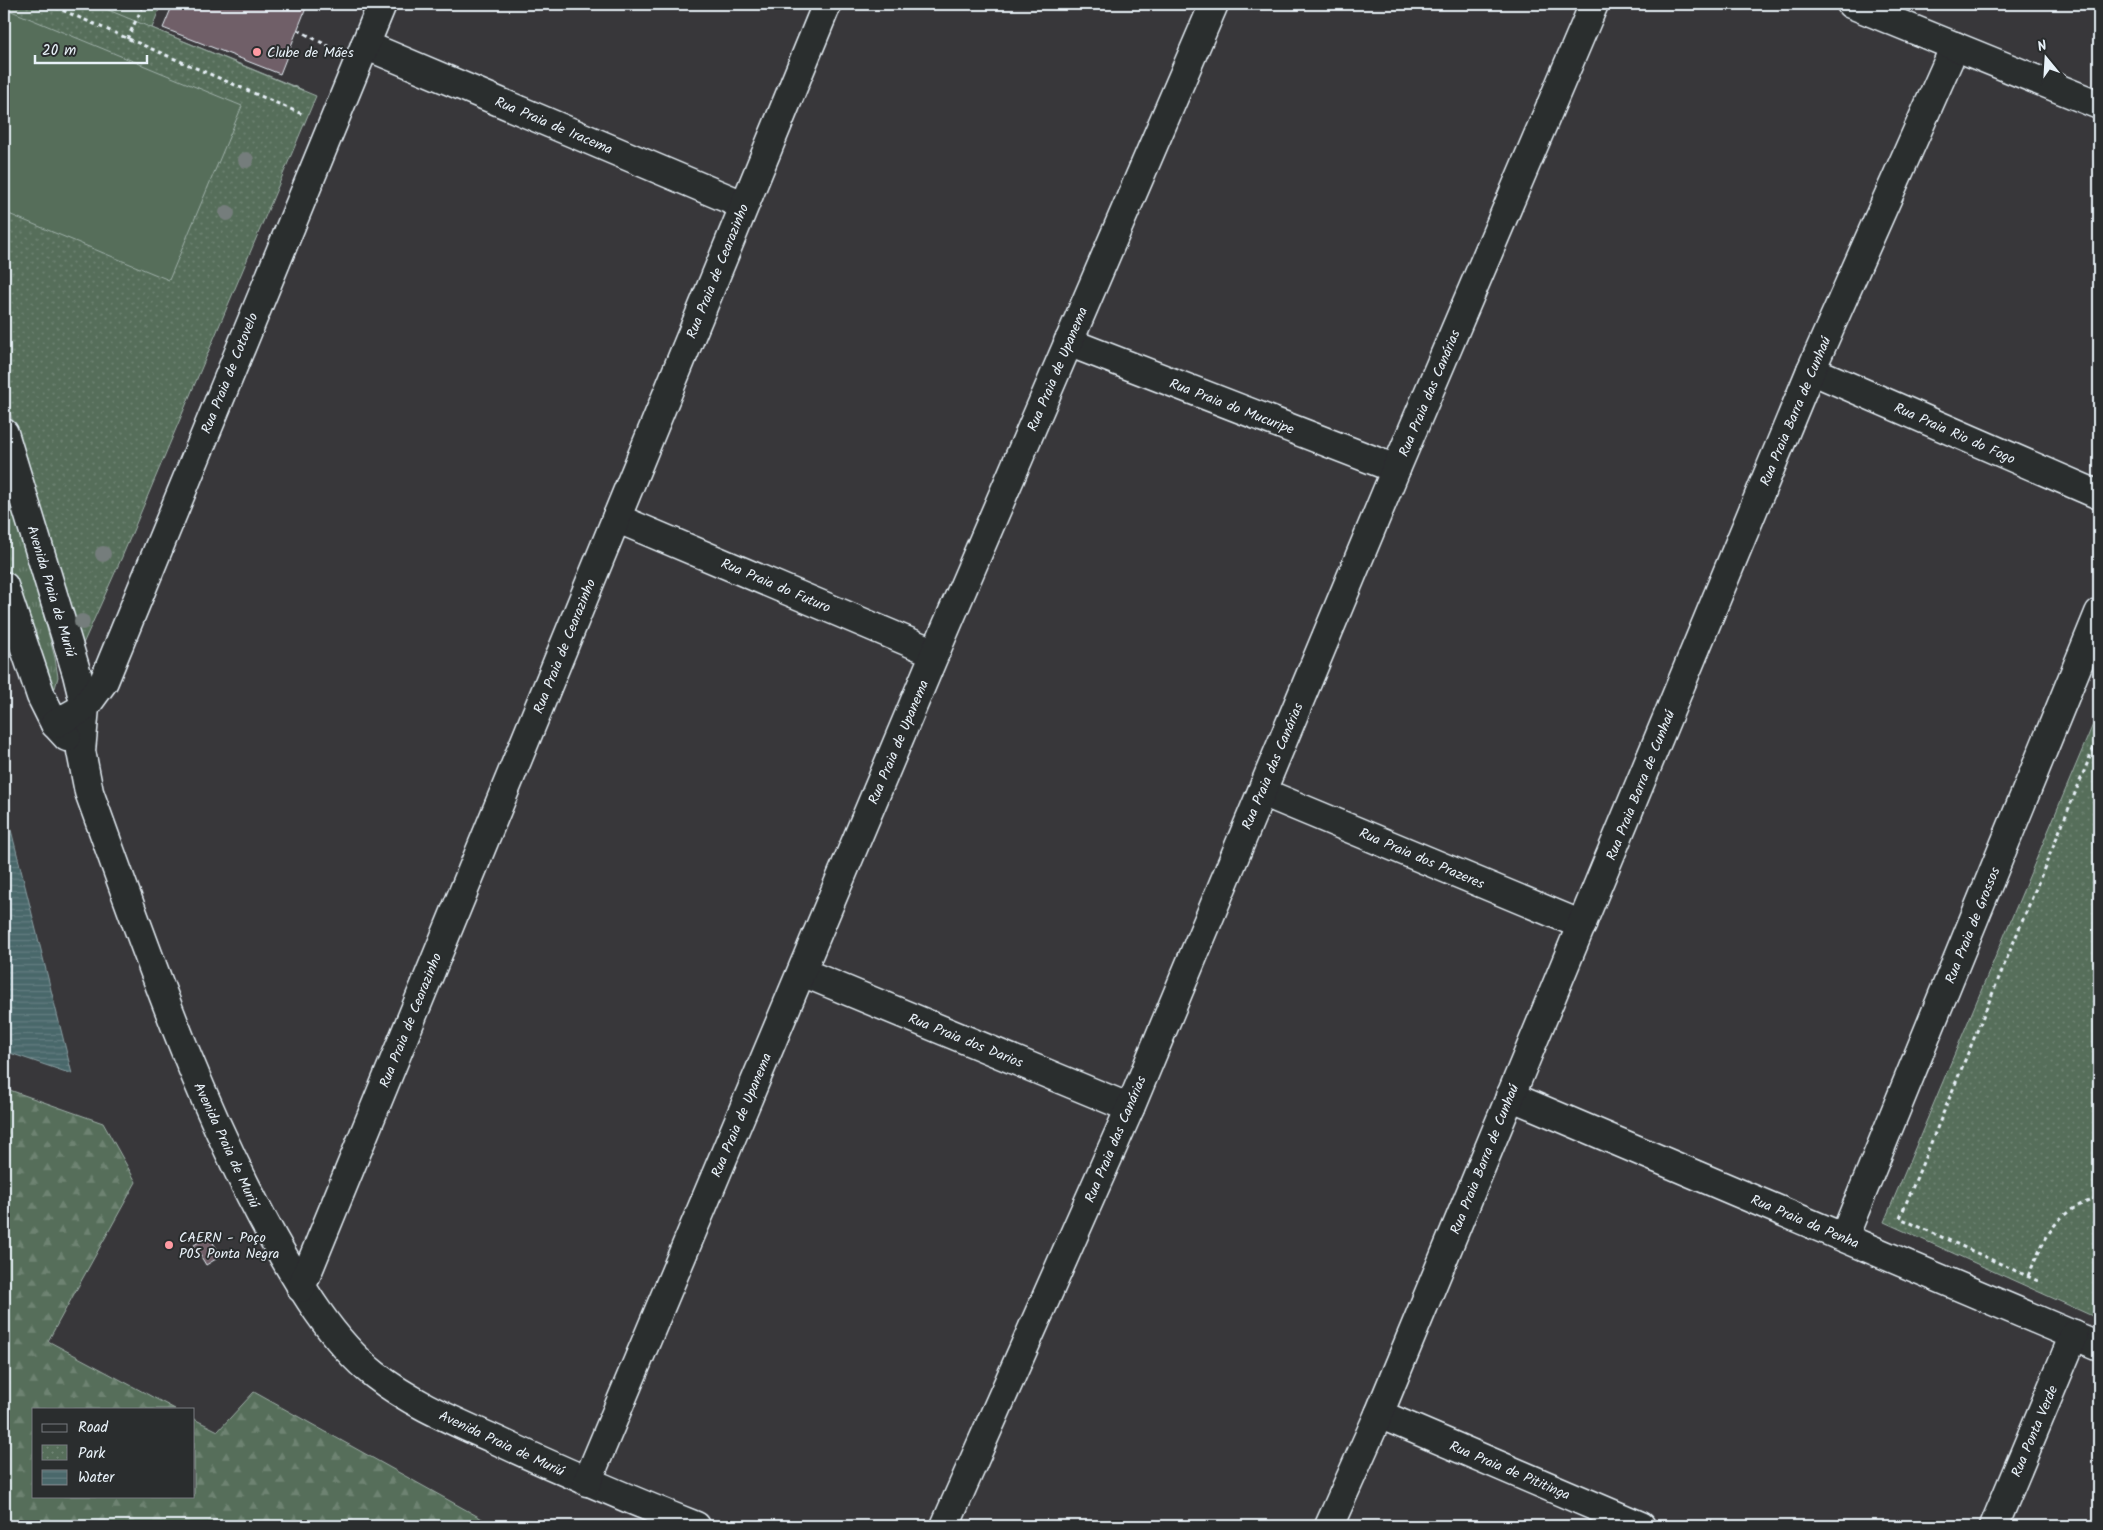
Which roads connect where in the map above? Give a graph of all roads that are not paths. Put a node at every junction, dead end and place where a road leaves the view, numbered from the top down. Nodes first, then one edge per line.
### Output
1 (382, 4) edge
2 (827, 4) edge
3 (1214, 4) edge
4 (1594, 4) edge
5 (1851, 4) edge
6 (365, 45) junction
7 (1955, 46) junction
8 (2099, 105) edge
9 (743, 205) junction
10 (1068, 342) junction
11 (1811, 370) junction
12 (4, 432) edge
13 (1396, 469) junction
14 (2099, 495) edge
15 (616, 518) junction
16 (4, 586) edge
17 (2099, 613) edge
18 (935, 652) junction
19 (85, 707) junction
20 (55, 724) junction
21 (81, 751) junction
22 (1262, 792) junction
23 (1582, 925) junction
24 (802, 972) junction
25 (1510, 1096) junction
26 (1130, 1108) junction
27 (1844, 1237) junction
28 (301, 1288) junction
29 (2074, 1335) junction
30 (2099, 1346) edge
31 (1379, 1414) junction
32 (587, 1482) junction
33 (696, 1526) edge
34 (945, 1526) edge
35 (1329, 1526) edge
36 (1641, 1526) edge
37 (1994, 1526) edge

1 - 6 street, Rua Praia de Cotovelo
2 - 9 street, Rua Praia de Cearazinho
3 - 10 street, Rua Praia de Upanema
4 - 13 street, Rua Praia das Canárias
5 - 7 street
6 - 9 street, Rua Praia de Iracema
6 - 19 street, Rua Praia de Cotovelo
7 - 8 street
7 - 11 street, Rua Praia Barra de Cunhaú
9 - 15 street, Rua Praia de Cearazinho
10 - 13 street, Rua Praia do Mucuripe
10 - 18 street, Rua Praia de Upanema
11 - 14 street, Rua Praia Rio do Fogo
11 - 23 street, Rua Praia Barra de Cunhaú
12 - 19 street, Avenida Praia de Muriú
13 - 22 street, Rua Praia das Canárias
15 - 18 street, Rua Praia do Futuro
15 - 28 street, Rua Praia de Cearazinho
16 - 20 street
17 - 27 street, Rua Praia de Grossos
18 - 24 street, Rua Praia de Upanema
19 - 20 street, Rua Praia de Cotovelo
19 - 21 street, Avenida Praia de Muriú
20 - 21 street
21 - 28 street, Avenida Praia de Muriú
22 - 23 street, Rua Praia dos Prazeres
22 - 26 street, Rua Praia das Canárias
23 - 25 street, Rua Praia Barra de Cunhaú
24 - 26 street, Rua Praia dos Darios
24 - 32 street, Rua Praia de Upanema
25 - 27 street, Rua Praia da Penha
25 - 31 street, Rua Praia Barra de Cunhaú
26 - 34 street, Rua Praia das Canárias
27 - 29 street, Rua Praia da Penha
28 - 32 street, Avenida Praia de Muriú
29 - 30 street, Rua Praia da Penha
29 - 37 street, Rua Ponta Verde
31 - 35 street, Rua Praia Barra de Cunhaú
31 - 36 street, Rua Praia de Pititinga
32 - 33 street, Avenida Praia de Muriú

